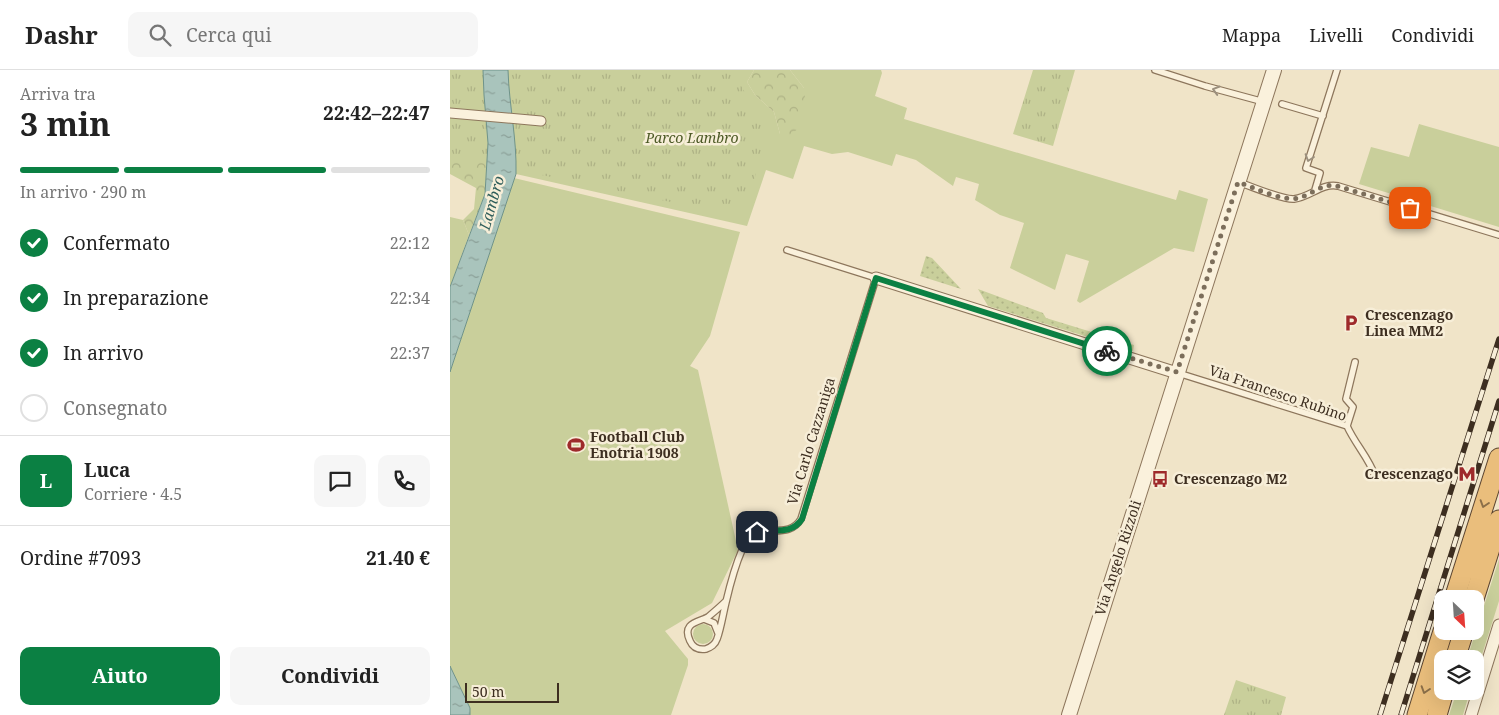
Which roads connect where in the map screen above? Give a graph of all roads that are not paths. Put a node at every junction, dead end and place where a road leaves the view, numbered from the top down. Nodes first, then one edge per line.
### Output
1 (1155, 70) edge
2 (1274, 70) edge
3 (1337, 70) edge
4 (1264, 102) junction
5 (1282, 104) dead end
6 (450, 113) edge
7 (1323, 116) junction
8 (537, 120) dead end
9 (1238, 182) junction
10 (1315, 190) junction
11 (1499, 235) edge
12 (787, 250) dead end
13 (876, 278) junction
14 (1355, 362) dead end
15 (1177, 372) junction
16 (1347, 426) junction
17 (1499, 458) edge
18 (1375, 476) dead end
19 (1499, 520) edge
20 (1457, 590) edge
21 (1477, 590) edge
22 (726, 601) junction
23 (704, 619) junction
24 (1499, 625) edge
25 (718, 633) junction
26 (1440, 640) edge
27 (1441, 700) edge
28 (1069, 715) edge
29 (1416, 715) edge
30 (1437, 715) edge
31 (1471, 715) edge

4 -> 1 lane
2 - 4 street, Via Angelo Rizzoli
3 - 7 lane
4 - 9 street, Via Angelo Rizzoli
5 - 7 lane
6 - 8 street
7 -> 10 lane
9 - 10 lane
9 - 15 street, Via Angelo Rizzoli
10 - 11 lane
12 - 13 lane
13 - 15 street
13 - 22 lane, Via Carlo Cazzaniga
14 - 16 lane
15 - 16 lane, Via Francesco Rubino
15 - 28 street, Via Angelo Rizzoli
16 - 18 lane, Via Francesco Rubino
17 -> 20 highway
19 - 21 highway
22 - 23 lane
22 - 25 lane, Via Carlo Cazzaniga
23 - 25 lane
23 - 25 lane
24 - 31 street
26 -> 29 highway
27 - 30 highway

